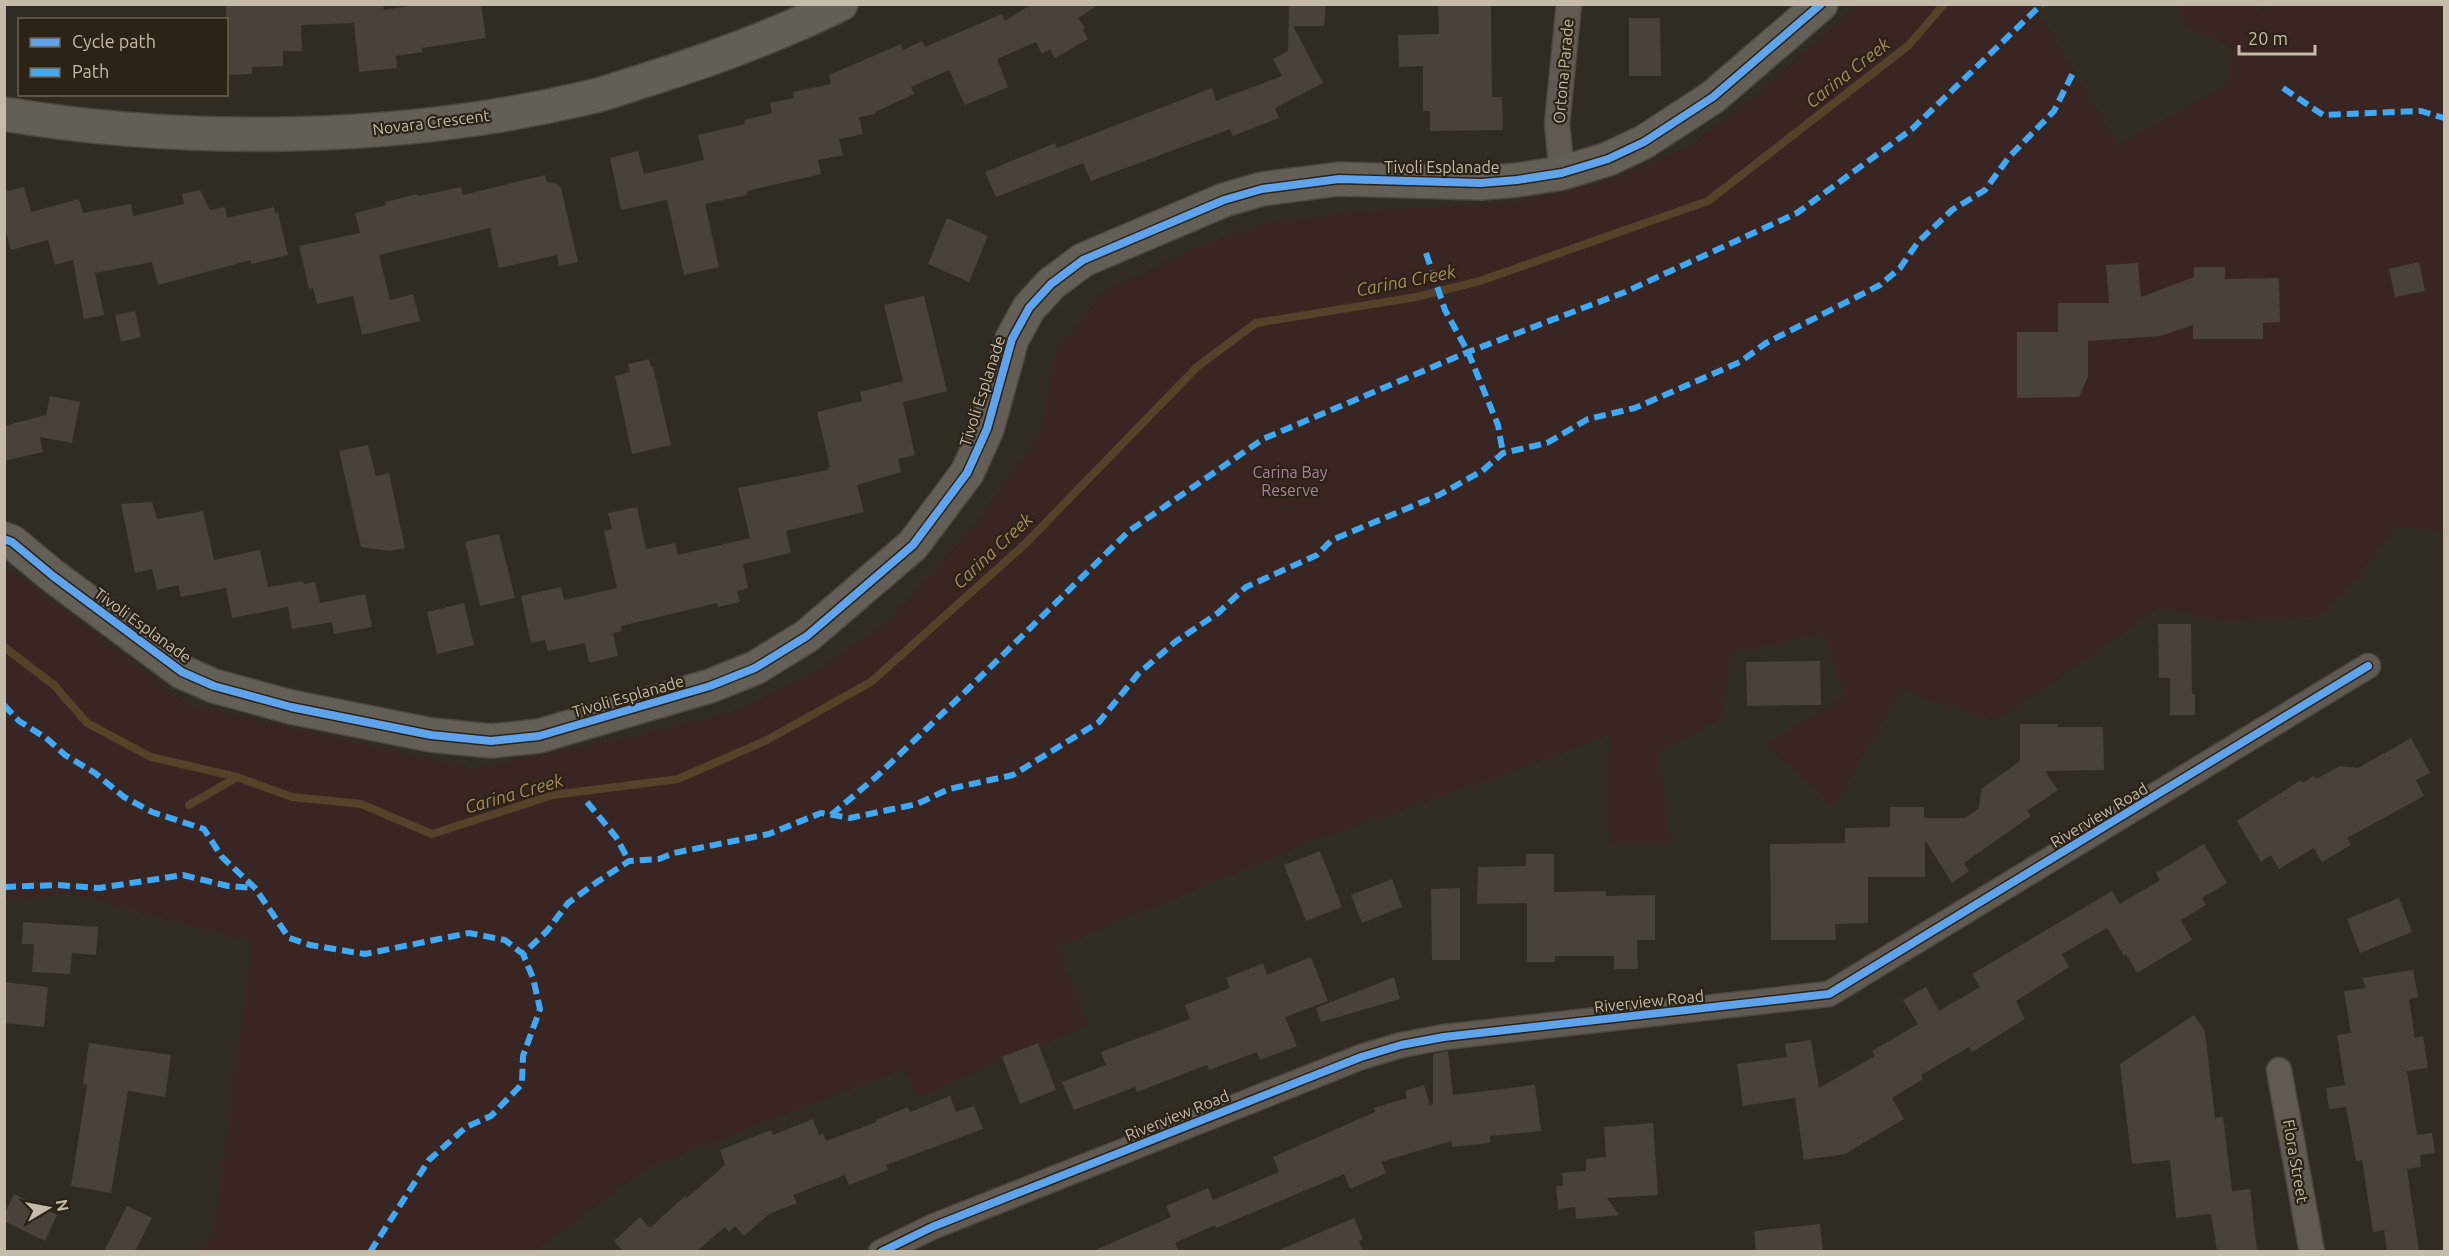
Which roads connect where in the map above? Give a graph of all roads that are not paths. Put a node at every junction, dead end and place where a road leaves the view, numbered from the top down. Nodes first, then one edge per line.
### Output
1 (841, 4) edge
2 (1569, 4) edge
3 (1821, 4) edge
4 (4, 114) edge
5 (1562, 173) junction
6 (4, 539) edge
7 (2368, 666) dead end
8 (2279, 1070) dead end
9 (881, 1251) edge
10 (2312, 1251) edge

1 - 4 street, Novara Crescent
2 - 5 street, Ortona Parade
3 - 5 street, Tivoli Esplanade
5 - 6 street, Tivoli Esplanade
7 - 9 street, Riverview Road
8 - 10 street, Flora Street

